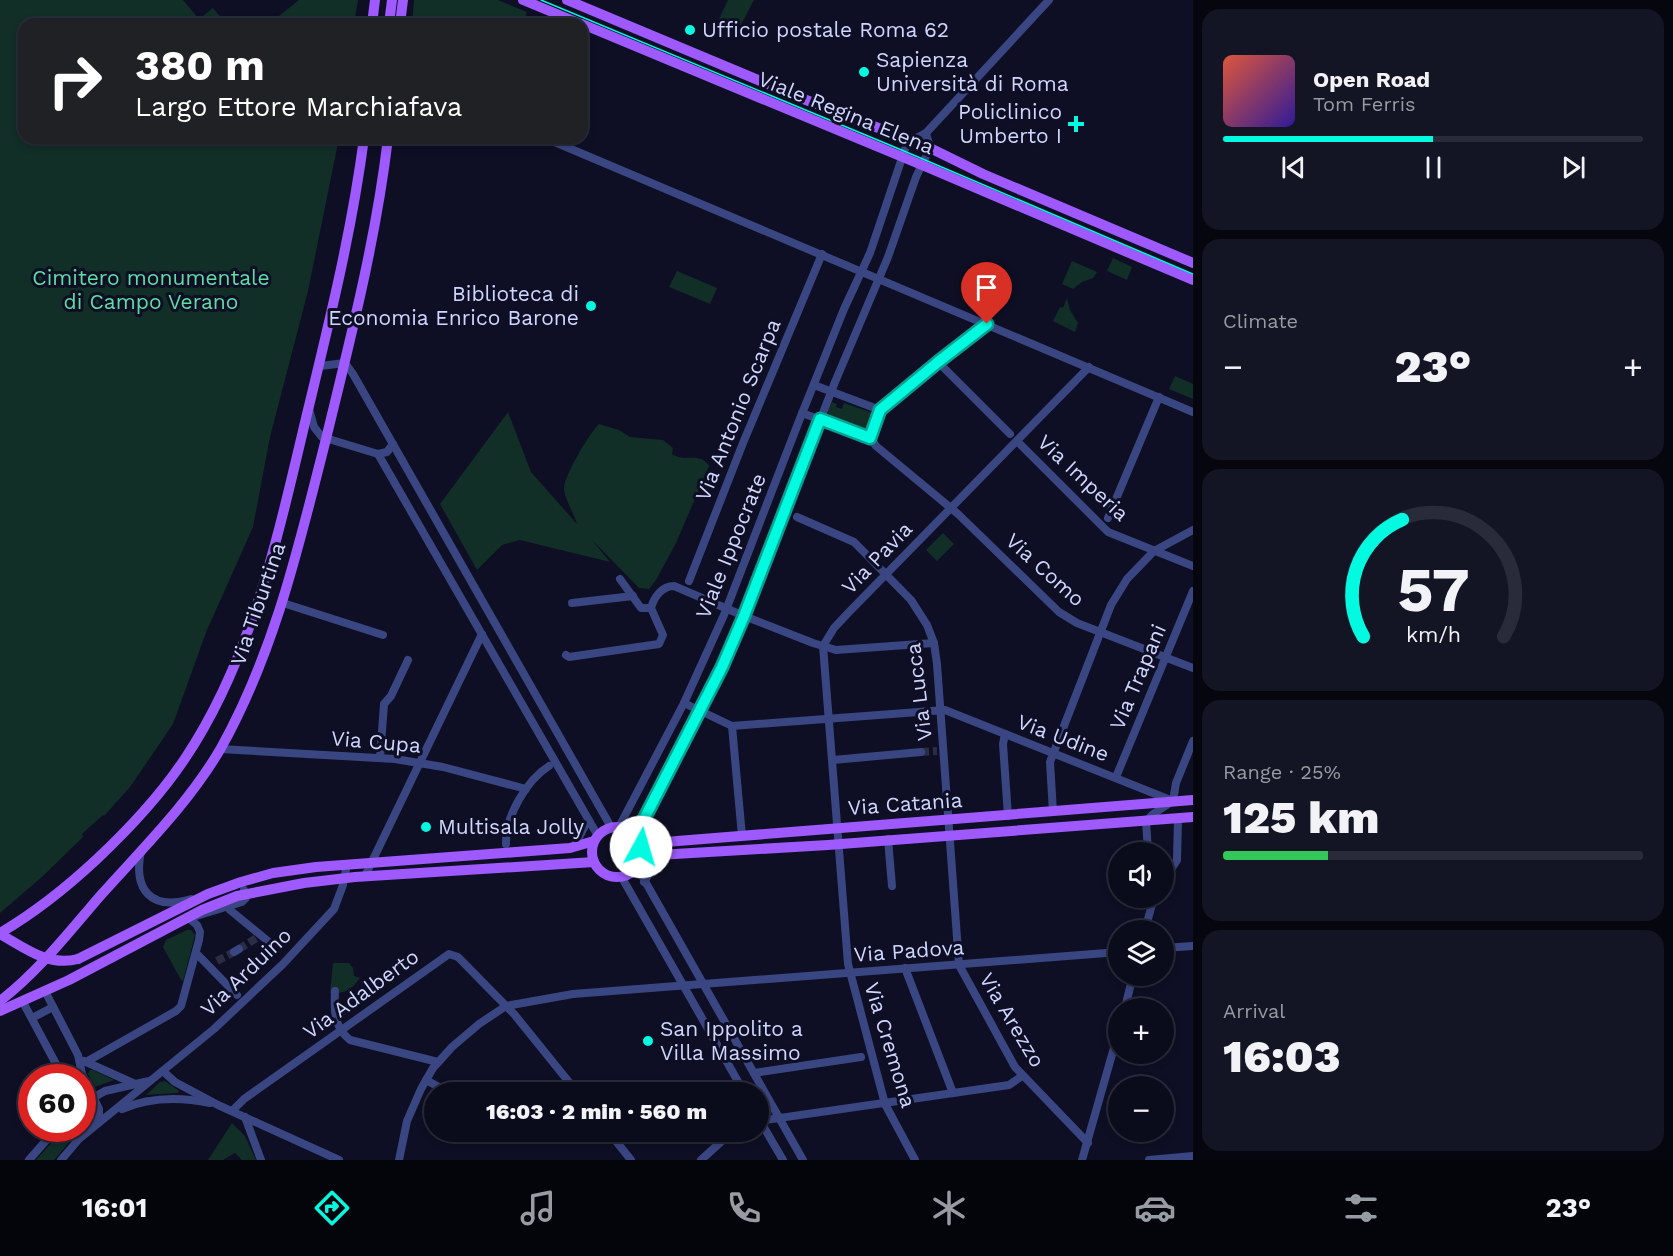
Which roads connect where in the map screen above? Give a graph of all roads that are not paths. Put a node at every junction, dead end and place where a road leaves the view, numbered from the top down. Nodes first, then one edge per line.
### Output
1 (375, 0) edge
2 (392, 0) edge
3 (403, 0) edge
4 (523, 0) edge
5 (567, 0) edge
6 (1049, 0) edge
7 (373, 18) edge
8 (390, 18) edge
9 (401, 18) edge
10 (566, 18) edge
11 (588, 27) edge
12 (926, 133) junction
13 (910, 141) junction
14 (363, 144) edge
15 (387, 144) edge
16 (559, 144) edge
17 (930, 148) junction
18 (902, 157) junction
19 (921, 165) junction
20 (822, 254) junction
21 (1193, 263) edge
22 (862, 272) junction
23 (879, 279) junction
24 (1193, 280) edge
25 (987, 324) junction
26 (938, 362) junction
27 (345, 363) junction
28 (320, 366) junction
29 (1089, 368) junction
30 (814, 385) junction
31 (831, 392) junction
32 (1159, 397) junction
33 (308, 408) junction
34 (880, 410) junction
35 (1193, 412) edge
36 (802, 413) junction
37 (820, 419) junction
38 (1010, 434) dead end
39 (870, 438) junction
40 (326, 439) junction
41 (1017, 441) junction
42 (393, 444) junction
43 (378, 454) junction
44 (951, 508) junction
45 (797, 518) dead end
46 (1108, 518) dead end
47 (1193, 531) edge
48 (1154, 551) junction
49 (1193, 566) edge
50 (885, 574) junction
51 (620, 579) dead end
52 (689, 581) dead end
53 (476, 590) junction
54 (1193, 591) edge
55 (633, 596) junction
56 (462, 598) junction
57 (283, 603) junction
58 (572, 603) dead end
59 (651, 608) junction
60 (726, 609) junction
61 (744, 616) junction
62 (1100, 632) junction
63 (482, 634) junction
64 (383, 635) dead end
65 (934, 643) junction
66 (823, 646) junction
67 (566, 656) dead end
68 (1166, 657) junction
69 (408, 660) dead end
70 (1193, 668) edge
71 (684, 703) junction
72 (940, 709) junction
73 (700, 711) junction
74 (830, 718) junction
75 (732, 726) junction
76 (1005, 734) junction
77 (1193, 741) edge
78 (564, 743) junction
79 (220, 749) junction
80 (549, 751) junction
81 (921, 752) tunnel mouth
82 (1053, 752) junction
83 (380, 758) junction
84 (833, 760) junction
85 (420, 763) junction
86 (549, 766) dead end
87 (1116, 777) junction
88 (526, 789) junction
89 (1193, 800) edge
90 (1173, 801) junction
91 (1053, 812) junction
92 (1008, 816) junction
93 (1193, 817) edge
94 (1178, 819) junction
95 (588, 820) junction
96 (949, 820) junction
97 (1146, 821) junction
98 (641, 825) junction
99 (615, 827) junction
100 (838, 829) junction
101 (950, 835) junction
102 (742, 836) junction
103 (596, 838) junction
104 (888, 839) junction
105 (639, 841) junction
106 (666, 842) junction
107 (1147, 842) edge
108 (506, 844) dead end
109 (839, 844) junction
110 (574, 847) junction
111 (141, 850) junction
112 (660, 856) junction
113 (639, 861) junction
114 (371, 862) junction
115 (594, 862) junction
116 (347, 864) junction
117 (1174, 866) edge
118 (365, 876) junction
119 (621, 876) junction
120 (345, 878) junction
121 (241, 882) junction
122 (644, 882) junction
123 (892, 886) dead end
124 (208, 894) junction
125 (246, 895) junction
126 (230, 910) dead end
127 (187, 917) junction
128 (0, 934) edge
129 (269, 942) tunnel mouth
130 (1193, 946) edge
131 (1174, 947) edge
132 (196, 952) junction
133 (1108, 953) edge
134 (959, 965) junction
135 (905, 968) junction
136 (850, 973) junction
137 (702, 984) junction
138 (683, 986) junction
139 (335, 991) dead end
140 (47, 995) dead end
141 (237, 995) dead end
142 (0, 1001) edge
143 (26, 1006) dead end
144 (506, 1006) junction
145 (54, 1007) junction
146 (0, 1011) edge
147 (32, 1018) junction
148 (341, 1030) junction
149 (861, 1057) dead end
150 (83, 1061) junction
151 (438, 1062) junction
152 (56, 1064) edge
153 (82, 1064) edge
154 (1110, 1064) edge
155 (164, 1072) junction
156 (754, 1073) junction
157 (1022, 1076) junction
158 (154, 1079) junction
159 (426, 1080) junction
160 (430, 1082) edge
161 (568, 1082) edge
162 (738, 1082) edge
163 (136, 1084) junction
164 (953, 1093) junction
165 (96, 1096) edge
166 (885, 1104) junction
167 (218, 1105) junction
168 (232, 1111) junction
169 (111, 1114) junction
170 (245, 1117) junction
171 (779, 1119) junction
172 (769, 1120) edge
173 (96, 1126) edge
174 (769, 1136) edge
175 (45, 1142) edge
176 (77, 1142) edge
177 (617, 1142) edge
178 (723, 1142) edge
179 (1088, 1143) junction
180 (1193, 1156) edge
181 (1085, 1158) edge
182 (29, 1160) edge
183 (61, 1160) edge
184 (261, 1160) edge
185 (339, 1160) edge
186 (399, 1160) edge
187 (631, 1160) edge
188 (701, 1160) edge
189 (783, 1160) edge
190 (803, 1160) edge
191 (915, 1160) edge
192 (1149, 1160) edge

1 - 7 main road
2 - 8 main road
3 - 9 main road
4 - 10 main road, Viale Regina Elena
5 - 13 main road, Viale Regina Elena
6 - 12 street
11 - 18 main road, Viale Regina Elena
12 - 13 street
12 - 17 street
13 - 17 main road, Viale Regina Elena
13 - 18 street, Viale Ippocrate
14 - 28 main road, Via Tiburtina
15 - 27 main road, Via Tiburtina
16 - 20 street
17 - 19 street, Viale Ippocrate
17 - 21 main road, Viale Regina Elena
18 - 19 main road, Viale Regina Elena
18 - 22 street, Viale Ippocrate
19 - 23 street, Viale Ippocrate
19 - 24 main road, Viale Regina Elena
20 - 22 street
20 - 52 street, Via Antonio Scarpa
22 - 23 street
22 - 30 street, Viale Ippocrate
23 - 25 street
23 - 31 street, Viale Ippocrate
25 - 26 street
25 - 29 street
26 - 34 street
26 - 38 street
27 - 28 street
27 - 40 main road, Via Tiburtina
27 - 42 street
28 - 33 main road, Via Tiburtina
29 - 32 street
29 - 41 street, Via Pavia
30 - 31 street
30 - 36 street, Viale Ippocrate
31 - 34 street
31 - 37 street, Viale Ippocrate
32 - 35 street
32 - 46 street
33 - 40 street
33 - 128 main road, Via Tiburtina
34 - 39 street
36 - 37 street
36 - 60 street, Viale Ippocrate
37 - 39 street
37 - 61 street, Viale Ippocrate
39 - 44 street, Via Como
40 - 43 street
40 - 57 main road, Via Tiburtina
41 - 44 street, Via Pavia
41 - 48 street, Via Imperia
42 - 43 street
42 - 53 street
43 - 56 street
44 - 50 street, Via Pavia
44 - 62 street, Via Como
45 - 50 street, Via Lucca
47 - 48 street
48 - 49 street, Via Imperia
48 - 62 street
50 - 65 street, Via Lucca
50 - 66 street, Via Pavia
51 - 55 street
53 - 56 street
53 - 78 street
54 - 68 street, Via Trapani
55 - 58 street
55 - 59 street
56 - 63 street
57 - 64 street
57 - 79 main road, Via Tiburtina
59 - 60 street
59 - 67 street
60 - 61 street
60 - 71 street, Viale Ippocrate
61 - 66 street
61 - 73 street, Viale Ippocrate
62 - 68 street, Via Como
62 - 82 street
63 - 80 street
63 - 85 street
65 - 66 street
65 - 72 street, Via Lucca
66 - 74 street
68 - 70 street, Via Como
68 - 87 street, Via Trapani
69 - 83 street
71 - 73 street
71 - 99 street, Viale Ippocrate
72 - 74 street
72 - 76 street, Via Udine
72 - 96 street, Via Lucca
73 - 75 street
73 - 98 street, Viale Ippocrate
74 - 75 street
74 - 84 street
75 - 102 street
76 - 82 street, Via Udine
76 - 92 street
77 - 90 street
78 - 80 street
78 - 99 street
79 - 83 street, Via Cupa
79 - 111 main road, Via Tiburtina
80 - 95 street
81 - 84 street
82 - 87 street, Via Udine
82 - 91 street
83 - 85 street, Via Cupa
84 - 100 street
85 - 88 street, Via Cupa
85 - 114 street
86 - 88 street
87 - 90 street, Via Udine
88 - 108 street
89 - 90 main road, Via Catania
90 - 91 main road, Via Catania
90 - 97 street
91 - 92 main road, Via Catania
92 - 96 main road, Via Catania
93 - 94 main road, Via Catania
94 - 97 main road, Via Catania
94 - 117 street
95 - 103 street
95 - 110 street
96 - 100 main road, Via Catania
96 - 101 street, Via Arezzo
97 - 101 main road, Via Catania
97 - 107 street
98 - 105 street, Viale Ippocrate
98 - 106 street
99 - 103 main road
99 - 105 main road
100 - 102 main road, Via Catania
100 - 109 street, Via Cremona
101 - 104 main road, Via Catania
101 - 134 street, Via Arezzo
102 - 106 main road, Via Catania
103 - 110 main road
103 - 115 main road
104 - 109 main road, Via Catania
104 - 123 street
105 - 106 main road, Via Catania
105 - 113 main road
109 - 112 main road, Via Catania
109 - 136 street, Via Cremona
110 - 114 main road
111 - 124 street
111 - 142 main road, Via Tiburtina
112 - 113 main road, Via Catania
112 - 122 street
113 - 119 main road
113 - 122 street
114 - 116 main road
114 - 118 street
115 - 118 main road
115 - 119 main road
116 - 120 street, Via Arduino
116 - 121 main road
118 - 120 main road
119 - 138 street
120 - 125 main road
120 - 155 street, Via Arduino
121 - 124 main road
121 - 125 street
122 - 137 street
124 - 128 main road, bridge
125 - 127 main road
126 - 129 street
127 - 132 street
127 - 146 main road
130 - 131 street
132 - 141 street
132 - 150 street
133 - 134 street, Via Padova
134 - 135 street, Via Padova
134 - 157 street, Via Arezzo
135 - 136 street, Via Padova
135 - 164 street
136 - 137 street, Via Padova
136 - 166 street, Via Cremona
137 - 138 street, Via Padova
137 - 156 street
138 - 144 street, Via Padova
138 - 162 street
139 - 148 street
140 - 145 street
143 - 147 street
144 - 148 street, Via Adalberto
144 - 151 street
144 - 161 street
145 - 147 street
145 - 150 street
147 - 152 street
148 - 151 street
148 - 168 street, Via Adalberto
149 - 156 street
150 - 153 street
150 - 163 street
151 - 159 street
154 - 179 street
155 - 158 street, Via Arduino
155 - 167 street
156 - 171 street
157 - 164 street
157 - 179 street, Via Arezzo
158 - 163 street
158 - 169 street, Via Arduino
159 - 160 street
159 - 186 street
163 - 165 street
164 - 166 street
166 - 171 street
166 - 191 street, Via Cremona
167 - 168 street
167 - 169 street
168 - 170 street
169 - 173 street, Via Arduino
170 - 184 street
170 - 185 street
171 - 172 street
171 - 190 street
174 - 189 street
175 - 182 street
176 - 183 street, Via Arduino
177 - 187 street
178 - 188 street
179 - 181 street
180 - 192 street

